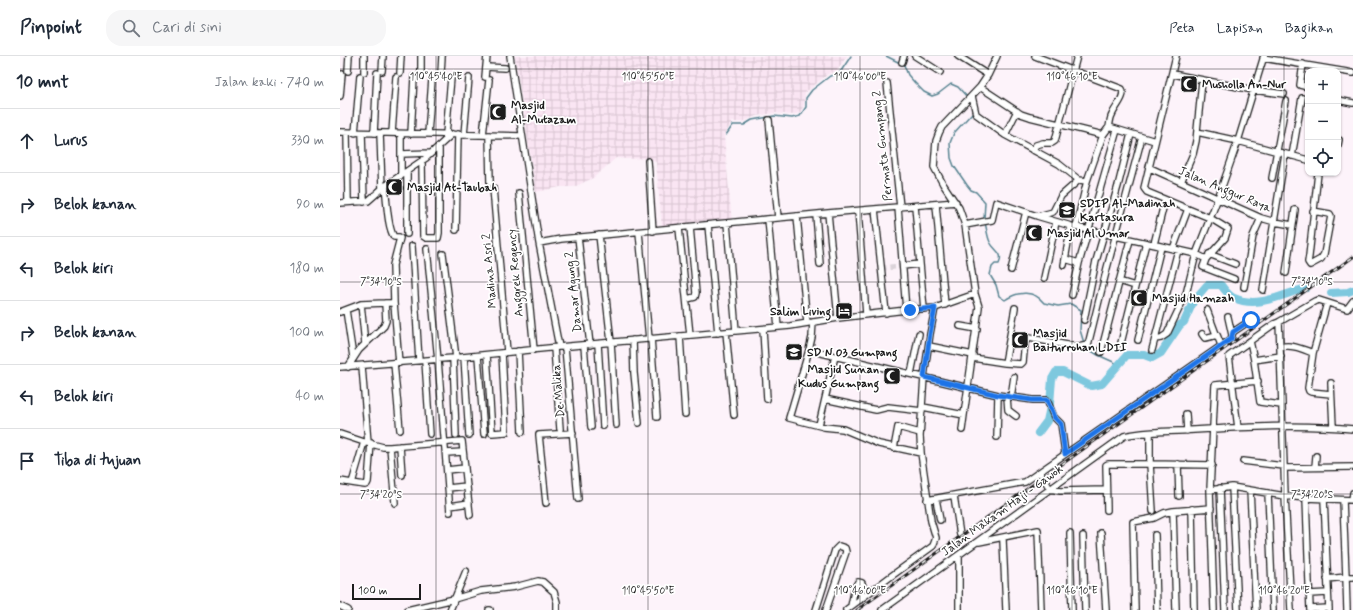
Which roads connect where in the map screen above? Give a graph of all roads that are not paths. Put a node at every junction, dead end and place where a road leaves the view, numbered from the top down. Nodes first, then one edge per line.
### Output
1 (349, 56) edge
2 (364, 56) edge
3 (383, 56) edge
4 (401, 56) edge
5 (421, 56) edge
6 (442, 56) edge
7 (487, 56) edge
8 (510, 56) edge
9 (915, 56) edge
10 (958, 56) edge
11 (997, 56) edge
12 (1036, 56) edge
13 (1076, 56) edge
14 (1176, 56) edge
15 (1263, 57) edge
16 (1303, 64) junction
17 (486, 67) junction
18 (505, 68) dead end
19 (1322, 68) edge
20 (348, 71) dead end
21 (1073, 71) junction
22 (1341, 71) edge
23 (940, 72) dead end
24 (421, 73) dead end
25 (441, 73) dead end
26 (1353, 73) edge
27 (342, 74) dead end
28 (1173, 74) junction
29 (988, 76) junction
30 (414, 77) dead end
31 (451, 78) dead end
32 (469, 78) dead end
33 (432, 79) dead end
34 (1202, 81) junction
35 (887, 83) dead end
36 (1305, 86) edge
37 (980, 88) junction
38 (1252, 90) junction
39 (1284, 94) dead end
40 (340, 96) edge
41 (971, 96) junction
42 (1302, 98) dead end
43 (1286, 101) dead end
44 (1341, 101) edge
45 (1353, 103) edge
46 (1017, 111) junction
47 (769, 120) dead end
48 (1059, 125) junction
49 (1109, 127) junction
50 (1117, 130) junction
51 (340, 132) edge
52 (1197, 132) junction
53 (347, 133) junction
54 (355, 133) junction
55 (362, 133) junction
56 (377, 133) junction
57 (392, 133) junction
58 (401, 134) junction
59 (411, 134) junction
60 (428, 134) junction
61 (452, 134) junction
62 (1131, 134) junction
63 (464, 135) junction
64 (486, 135) junction
65 (1005, 135) junction
66 (1103, 135) junction
67 (521, 136) junction
68 (1142, 137) junction
69 (1155, 141) junction
70 (1238, 141) junction
71 (439, 146) junction
72 (1032, 150) junction
73 (1277, 152) junction
74 (432, 153) junction
75 (401, 154) junction
76 (1285, 154) junction
77 (1292, 156) junction
78 (1305, 159) edge
79 (422, 161) junction
80 (648, 161) dead end
81 (1150, 168) junction
82 (407, 172) junction
83 (401, 176) junction
84 (1318, 176) edge
85 (1272, 178) dead end
86 (1079, 180) junction
87 (1087, 182) junction
88 (1181, 182) junction
89 (384, 188) junction
90 (519, 193) dead end
91 (1218, 198) junction
92 (1165, 200) junction
93 (348, 202) junction
94 (364, 202) junction
95 (956, 202) junction
96 (340, 203) edge
97 (936, 205) junction
98 (916, 206) junction
99 (899, 207) junction
100 (875, 209) junction
101 (1188, 209) junction
102 (1295, 210) dead end
103 (858, 211) junction
104 (1313, 211) junction
105 (1026, 212) junction
106 (828, 213) junction
107 (816, 215) junction
108 (797, 216) junction
109 (1036, 216) junction
110 (778, 218) junction
111 (1210, 218) junction
112 (1262, 218) junction
113 (768, 219) junction
114 (1056, 222) junction
115 (1275, 222) junction
116 (727, 223) junction
117 (965, 224) junction
118 (708, 225) junction
119 (1292, 225) junction
120 (1073, 226) junction
121 (690, 227) junction
122 (679, 228) junction
123 (456, 230) dead end
124 (653, 230) junction
125 (1088, 230) junction
126 (639, 232) junction
127 (1105, 233) junction
128 (407, 234) dead end
129 (599, 235) junction
130 (1115, 236) junction
131 (578, 237) junction
132 (1130, 240) junction
133 (1146, 242) junction
134 (539, 243) junction
135 (1154, 244) junction
136 (412, 246) dead end
137 (1161, 247) junction
138 (427, 249) dead end
139 (1175, 250) junction
140 (444, 254) dead end
141 (1196, 254) junction
142 (1207, 256) junction
143 (1079, 263) junction
144 (820, 264) dead end
145 (920, 264) junction
146 (1235, 264) dead end
147 (1095, 265) junction
148 (903, 266) junction
149 (1107, 268) junction
150 (1011, 270) dead end
151 (1286, 273) dead end
152 (1044, 278) dead end
153 (1234, 280) dead end
154 (1119, 281) junction
155 (1135, 286) junction
156 (1244, 287) dead end
157 (1263, 290) dead end
158 (975, 294) junction
159 (1089, 294) junction
160 (1072, 295) dead end
161 (1099, 297) junction
162 (686, 299) junction
163 (1353, 301) edge
164 (385, 303) junction
165 (394, 303) junction
166 (1327, 303) junction
167 (361, 304) junction
168 (945, 306) junction
169 (924, 308) junction
170 (935, 308) junction
171 (1015, 308) dead end
172 (346, 310) junction
173 (906, 310) junction
174 (1207, 310) dead end
175 (340, 312) edge
176 (886, 313) junction
177 (866, 314) junction
178 (1228, 317) dead end
179 (838, 318) junction
180 (1084, 320) dead end
181 (1251, 320) dead end
182 (1279, 322) junction
183 (810, 323) junction
184 (960, 326) dead end
185 (778, 327) junction
186 (763, 329) junction
187 (977, 330) junction
188 (736, 331) junction
189 (726, 332) junction
190 (718, 333) junction
191 (919, 334) dead end
192 (1202, 334) dead end
193 (1216, 334) junction
194 (690, 335) junction
195 (1232, 335) junction
196 (680, 336) junction
197 (650, 339) junction
198 (1155, 339) junction
199 (633, 340) junction
200 (1138, 340) dead end
201 (1250, 341) junction
202 (611, 342) junction
203 (1121, 343) dead end
204 (366, 344) junction
205 (598, 344) junction
206 (587, 345) junction
207 (1221, 345) junction
208 (929, 346) junction
209 (556, 347) junction
210 (565, 347) junction
211 (1280, 347) junction
212 (534, 350) junction
213 (809, 350) junction
214 (1152, 350) dead end
215 (518, 351) junction
216 (1101, 352) dead end
217 (504, 353) junction
218 (1313, 353) junction
219 (487, 355) junction
220 (478, 356) junction
221 (835, 356) junction
222 (1281, 356) junction
223 (353, 357) junction
224 (464, 357) junction
225 (973, 357) junction
226 (454, 358) junction
227 (426, 360) junction
228 (438, 360) junction
229 (1254, 360) junction
230 (419, 361) junction
231 (397, 363) junction
232 (1005, 363) junction
233 (362, 366) junction
234 (340, 367) edge
235 (348, 367) junction
236 (911, 374) junction
237 (924, 377) junction
238 (1014, 377) dead end
239 (1258, 381) junction
240 (1233, 383) junction
241 (1331, 383) dead end
242 (968, 387) junction
243 (1332, 394) junction
244 (998, 395) junction
245 (1009, 397) junction
246 (825, 398) junction
247 (767, 399) dead end
248 (1281, 405) junction
249 (922, 409) junction
250 (685, 414) dead end
251 (1186, 414) dead end
252 (734, 415) dead end
253 (964, 415) junction
254 (1016, 416) dead end
255 (657, 417) dead end
256 (639, 423) dead end
257 (616, 425) dead end
258 (819, 425) junction
259 (603, 426) dead end
260 (591, 427) dead end
261 (1283, 427) junction
262 (1333, 427) junction
263 (1238, 428) junction
264 (560, 429) dead end
265 (1213, 429) junction
266 (1353, 429) edge
267 (400, 430) dead end
268 (962, 430) dead end
269 (1187, 431) junction
270 (522, 432) dead end
271 (573, 433) junction
272 (920, 433) junction
273 (1150, 433) junction
274 (340, 434) edge
275 (430, 434) dead end
276 (484, 434) dead end
277 (456, 435) dead end
278 (470, 435) dead end
279 (997, 437) dead end
280 (445, 442) junction
281 (368, 443) junction
282 (400, 446) junction
283 (390, 447) junction
284 (894, 448) junction
285 (463, 452) junction
286 (446, 453) junction
287 (921, 453) junction
288 (1065, 454) junction
289 (1316, 456) dead end
290 (1243, 461) dead end
291 (1150, 464) junction
292 (1178, 464) junction
293 (1212, 465) junction
294 (1284, 467) junction
295 (1315, 467) junction
296 (1353, 467) edge
297 (465, 468) junction
298 (447, 470) junction
299 (1040, 472) junction
300 (402, 475) dead end
301 (340, 481) edge
302 (352, 483) junction
303 (467, 486) junction
304 (1232, 487) junction
305 (448, 488) junction
306 (1220, 488) junction
307 (1050, 489) junction
308 (1106, 490) junction
309 (1210, 490) junction
310 (1250, 490) junction
311 (1268, 493) junction
312 (1353, 493) edge
313 (954, 496) junction
314 (1178, 496) dead end
315 (1285, 496) junction
316 (1306, 498) junction
317 (578, 499) dead end
318 (936, 499) junction
319 (1324, 499) junction
320 (927, 500) junction
321 (1343, 500) junction
322 (1352, 500) edge
323 (395, 503) dead end
324 (469, 503) junction
325 (546, 503) dead end
326 (1211, 508) junction
327 (1192, 509) junction
328 (1107, 510) dead end
329 (1153, 511) dead end
330 (1173, 511) junction
331 (470, 515) dead end
332 (940, 520) dead end
333 (1070, 533) dead end
334 (1101, 533) dead end
335 (960, 535) dead end
336 (1155, 535) dead end
337 (1083, 536) dead end
338 (1003, 540) dead end
339 (977, 542) junction
340 (959, 555) junction
341 (466, 571) dead end
342 (1346, 577) junction
343 (1353, 577) edge
344 (1327, 579) junction
345 (1328, 593) junction
346 (1309, 594) junction
347 (454, 599) junction
348 (860, 600) junction
349 (340, 606) edge
350 (848, 608) edge
351 (1310, 609) edge
352 (1329, 609) edge
353 (348, 610) edge
354 (407, 610) edge
355 (450, 610) edge
356 (557, 610) edge
357 (816, 610) edge
358 (826, 610) edge
359 (882, 610) edge
360 (959, 610) edge
361 (1006, 610) edge
362 (1041, 610) edge
363 (1072, 610) edge
364 (1085, 610) edge
365 (1106, 610) edge
366 (1135, 610) edge
367 (1157, 610) edge
368 (1176, 610) edge
369 (1194, 610) edge
370 (1214, 610) edge
371 (1225, 610) edge
372 (1238, 610) edge
373 (1256, 610) edge
374 (1273, 610) edge
375 (1291, 610) edge
376 (1347, 610) edge

1 - 20 street
2 - 54 street
3 - 56 street
4 - 57 street
5 - 24 street
6 - 25 street
7 - 17 street, Madina Asri 2
8 - 67 street
9 - 23 street
10 - 29 street
11 - 29 street
12 - 21 street
13 - 21 street
14 - 28 street
15 - 16 street
15 - 38 street
16 - 19 street
16 - 36 street
17 - 18 street
17 - 64 street, Madina Asri 2
21 - 48 street
21 - 49 street
22 - 26 street
27 - 40 street
28 - 34 street
28 - 69 street
29 - 37 street
30 - 59 street
31 - 61 street
32 - 63 street
33 - 60 street
34 - 38 street
34 - 52 street
35 - 99 street, Permata Gumpang 2
37 - 41 street
37 - 46 street
38 - 39 street
38 - 70 street
41 - 65 street
41 - 95 street
42 - 77 street
43 - 73 street
44 - 45 street
46 - 48 street
46 - 65 street
47 - 110 street
48 - 66 street
48 - 72 street
49 - 50 street
49 - 66 street
50 - 62 street
50 - 125 street
51 - 53 street
52 - 70 street
52 - 88 street
53 - 54 street
53 - 93 street
54 - 55 street
55 - 56 street
55 - 94 street
56 - 57 street
56 - 89 street
57 - 58 street
58 - 59 street
58 - 75 street
59 - 60 street
60 - 61 street
61 - 63 street
61 - 71 street
61 - 123 street
62 - 68 street
62 - 127 street
63 - 64 street
64 - 67 street
64 - 217 street, Madina Asri 2
65 - 72 street
66 - 87 street
67 - 134 street
68 - 69 street
68 - 130 street
69 - 81 street
70 - 73 street
70 - 91 street
71 - 74 street
71 - 79 street
72 - 86 street
73 - 76 street
73 - 85 street
74 - 75 street
74 - 79 street
75 - 83 street
76 - 77 street
76 - 115 street
77 - 78 street
79 - 82 street
80 - 124 street
81 - 88 street, Jalan Anggur Raya
81 - 92 street
82 - 83 street
82 - 128 street
83 - 89 street
84 - 104 street
86 - 87 street
86 - 109 street
87 - 120 street
88 - 91 street, Jalan Anggur Raya
89 - 94 street
89 - 165 street
90 - 212 street, Anggrek Regency
91 - 111 street
91 - 112 street, Jalan Anggur Raya
92 - 101 street
92 - 135 street
93 - 94 street
93 - 96 street
95 - 97 street
95 - 117 street
97 - 98 street
97 - 168 street
98 - 99 street
98 - 145 street
99 - 100 street
99 - 148 street, Permata Gumpang 2
100 - 103 street
100 - 176 street
101 - 111 street
101 - 139 street
102 - 119 street
103 - 106 street
103 - 177 street
104 - 104 street
105 - 109 street
105 - 117 street
105 - 150 street
106 - 107 street
106 - 179 street
107 - 108 street
107 - 144 street
108 - 110 street
108 - 183 street
109 - 114 street
110 - 113 street
111 - 141 street
111 - 142 street
112 - 115 street, Jalan Anggur Raya
112 - 156 street
113 - 116 street
113 - 185 street
114 - 120 street
114 - 152 street
115 - 119 street, Jalan Anggur Raya
115 - 157 street
116 - 118 street
116 - 188 street
117 - 158 street
118 - 121 street
118 - 190 street
119 - 151 street
120 - 125 street
120 - 143 street
121 - 122 street
121 - 162 street
122 - 124 street
122 - 162 street
124 - 126 street
125 - 127 street
125 - 143 street
126 - 129 street
126 - 197 street
127 - 130 street
127 - 147 street
129 - 131 street
129 - 202 street
130 - 132 street
130 - 149 street
131 - 134 street
131 - 206 street, Damar Agung 2
132 - 133 street
132 - 154 street
133 - 135 street
133 - 155 street
134 - 209 street
135 - 137 street
136 - 230 street
137 - 139 street
137 - 200 street
138 - 228 street
139 - 141 street
139 - 198 street
140 - 226 street
141 - 142 street
141 - 198 street
142 - 146 street
142 - 153 street
143 - 160 street
145 - 148 street
145 - 169 street
147 - 149 street
147 - 159 street
148 - 173 street, Permata Gumpang 2
149 - 161 street
154 - 155 street
154 - 216 street
155 - 203 street
158 - 168 street
158 - 187 street
159 - 161 street
159 - 180 street
161 - 232 street
162 - 194 street
163 - 166 street
164 - 165 street
164 - 167 street
164 - 204 street
165 - 231 street
166 - 182 street
166 - 218 street
167 - 172 street
167 - 204 street
168 - 170 street
169 - 170 street
169 - 173 street
170 - 208 street
171 - 232 street
172 - 175 street
172 - 223 street
173 - 176 street
174 - 193 street
176 - 177 street
177 - 179 street
178 - 195 street
179 - 183 street
181 - 195 street
182 - 201 street
182 - 211 street
183 - 185 street
183 - 213 street
184 - 187 street
185 - 186 street
186 - 188 street
186 - 247 street
187 - 225 street
188 - 189 street
189 - 190 street
189 - 252 street
190 - 194 street
191 - 236 street
192 - 193 street
193 - 207 street
194 - 196 street
195 - 207 street
196 - 197 street
196 - 250 street
197 - 199 street
197 - 255 street
198 - 214 street
199 - 202 street
199 - 256 street
201 - 229 street
201 - 240 street
202 - 205 street
202 - 257 street
204 - 223 street
205 - 206 street
205 - 259 street
206 - 210 street
206 - 260 street, Damar Agung 2
207 - 288 street
208 - 225 street
208 - 237 street
209 - 210 street
209 - 212 street
209 - 264 street
210 - 271 street, De Malika
211 - 218 street
211 - 222 street
212 - 215 street
213 - 221 street
213 - 258 street
215 - 217 street
215 - 270 street
217 - 219 street
217 - 219 street, Madina Asri 2
218 - 243 street
219 - 220 street
220 - 224 street
220 - 276 street
221 - 236 street
221 - 246 street
222 - 229 street
222 - 248 street
223 - 235 street
224 - 226 street
224 - 278 street
225 - 232 street
225 - 242 street
226 - 228 street
226 - 277 street
227 - 228 street
227 - 230 street
227 - 275 street
228 - 280 street
229 - 239 street
230 - 231 street
231 - 233 street
231 - 267 street
233 - 235 street
233 - 281 street
234 - 235 street
236 - 237 street
237 - 242 street
237 - 249 street
238 - 245 street
239 - 240 street
239 - 248 street
240 - 263 street
240 - 265 street
241 - 243 street
242 - 244 street
242 - 253 street
243 - 262 street
244 - 245 street
244 - 279 street
245 - 254 street
245 - 288 street
246 - 249 street
246 - 258 street
248 - 261 street
249 - 253 street
249 - 272 street
251 - 269 street
253 - 268 street
258 - 284 street
261 - 262 street, Jalan Makam Haji - Gawok
261 - 263 street, Jalan Makam Haji - Gawok
261 - 294 street
262 - 266 street, Jalan Makam Haji - Gawok
263 - 265 street, Jalan Makam Haji - Gawok
265 - 269 street, Jalan Makam Haji - Gawok
265 - 293 street
269 - 273 street, Jalan Makam Haji - Gawok
271 - 317 street, De Malika
271 - 325 street
272 - 284 street
272 - 287 street
273 - 291 street
273 - 307 street, Jalan Makam Haji - Gawok
274 - 281 street
280 - 282 street
280 - 285 street
280 - 286 street
281 - 283 street
281 - 302 street
281 - 302 street
282 - 283 street
282 - 300 street
283 - 323 street
284 - 287 street
285 - 286 street
285 - 297 street
286 - 298 street
287 - 320 street
288 - 299 street
289 - 295 street
290 - 294 street
291 - 292 street
291 - 308 street
291 - 329 street
292 - 293 street
292 - 314 street
293 - 309 street
294 - 295 street
294 - 315 street
295 - 296 street
297 - 298 street
297 - 303 street
298 - 305 street
299 - 307 street
299 - 313 street
301 - 302 street
303 - 305 street
303 - 324 street
304 - 306 street
304 - 310 street
304 - 372 street
305 - 324 street
306 - 309 street
306 - 371 street
307 - 308 street
307 - 339 street, Jalan Makam Haji - Gawok
308 - 328 street
309 - 326 street
310 - 311 street
310 - 373 street
311 - 315 street
311 - 374 street
312 - 322 street
313 - 318 street
313 - 335 street
315 - 316 street
315 - 375 street
316 - 319 street
316 - 346 street
318 - 320 street
318 - 332 street
319 - 321 street
319 - 344 street
320 - 348 street
321 - 322 street
321 - 342 street
324 - 331 street
326 - 327 street
326 - 370 street
327 - 330 street
327 - 369 street
330 - 366 street
330 - 368 street
333 - 363 street
334 - 365 street
336 - 367 street
337 - 364 street
338 - 361 street
339 - 340 street, Jalan Makam Haji - Gawok
339 - 362 street
340 - 359 street, Jalan Makam Haji - Gawok
340 - 360 street
341 - 347 street
342 - 343 street
342 - 344 street
342 - 376 street
344 - 345 street
345 - 346 street
345 - 352 street
346 - 351 street
347 - 354 street
347 - 355 street
347 - 356 street
348 - 350 street
348 - 350 street
349 - 353 street
351 - 352 street
357 - 358 street

